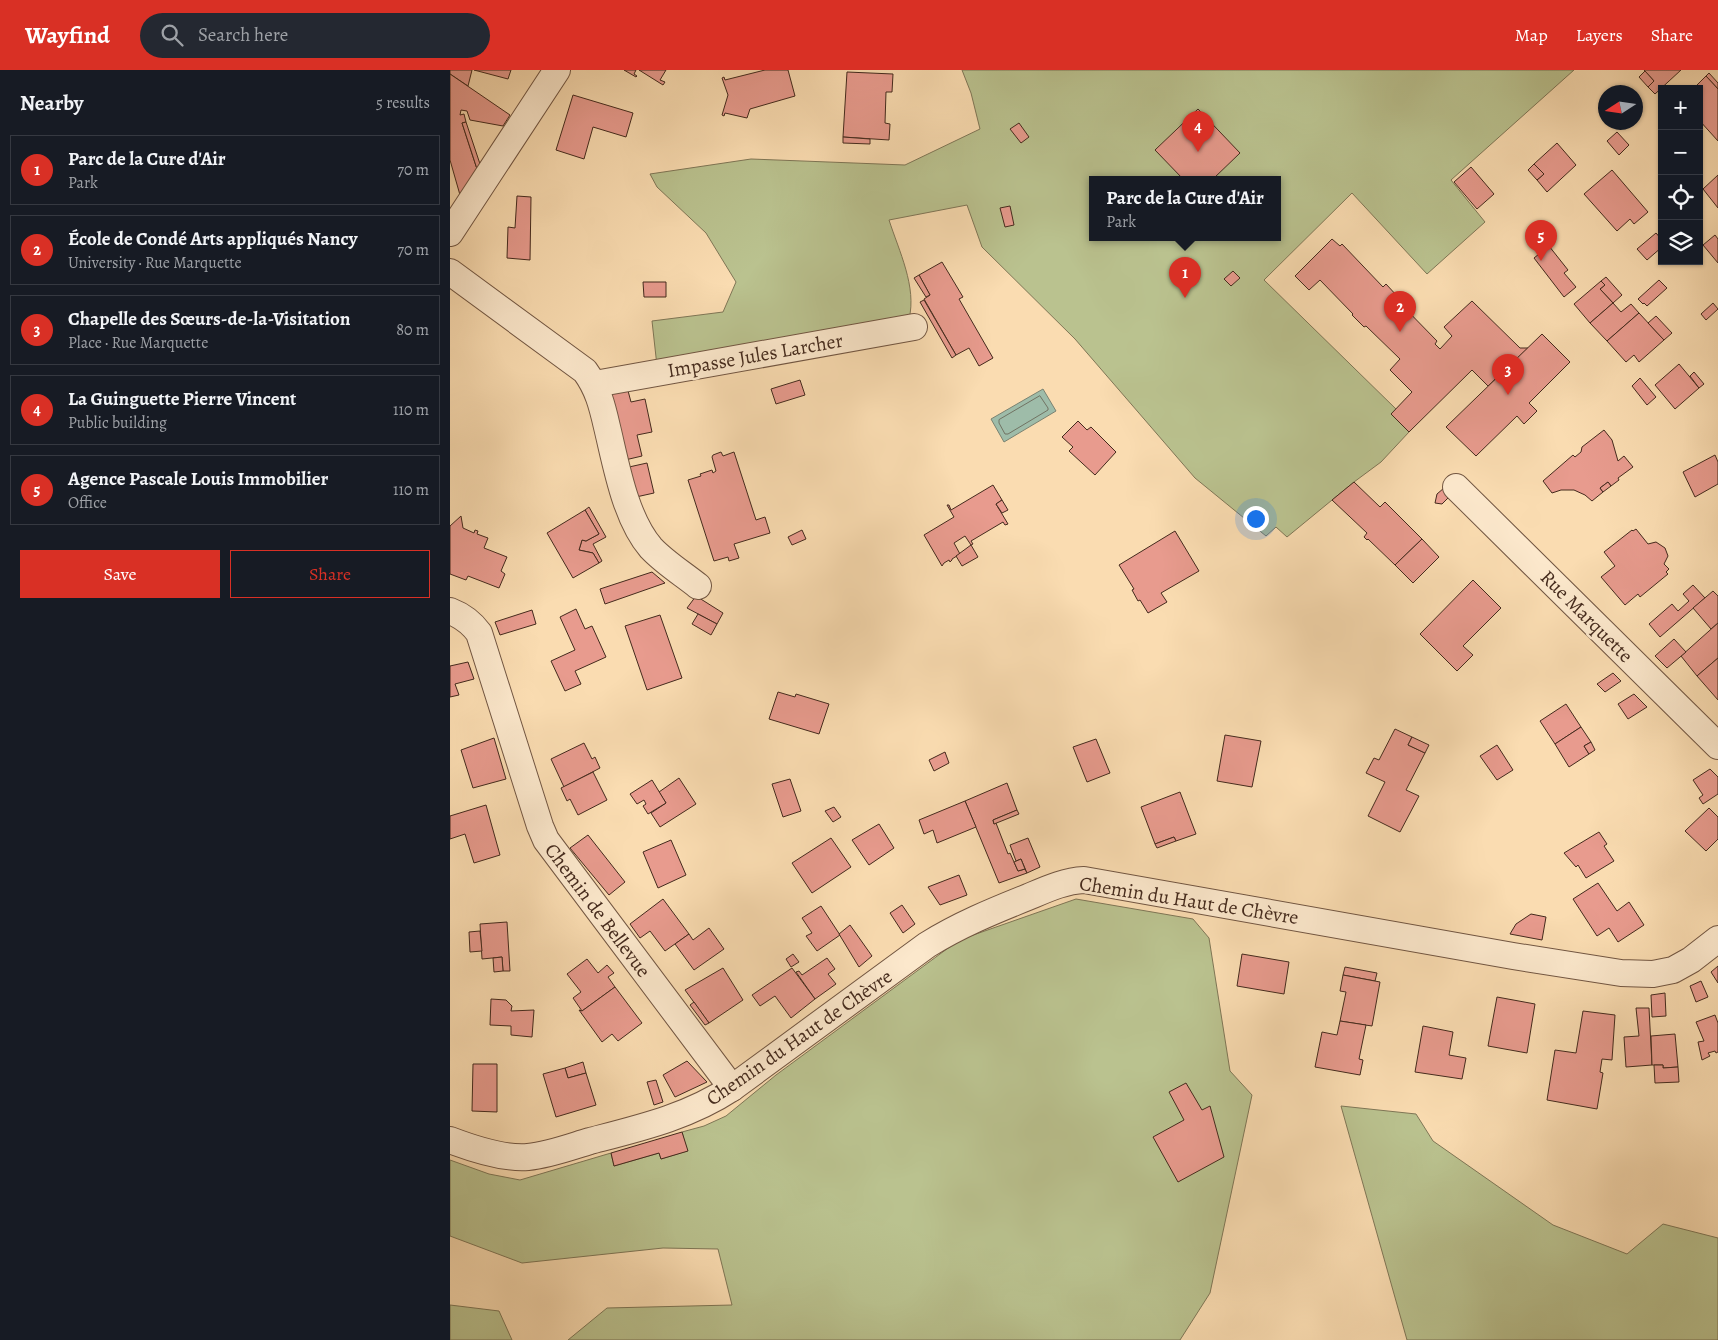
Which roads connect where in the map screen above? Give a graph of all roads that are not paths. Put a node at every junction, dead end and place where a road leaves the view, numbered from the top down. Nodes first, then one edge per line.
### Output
1 (557, 70) edge
2 (450, 233) edge
3 (450, 272) edge
4 (914, 327) dead end
5 (595, 384) junction
6 (1456, 487) dead end
7 (698, 586) dead end
8 (450, 611) edge
9 (1718, 746) edge
10 (1718, 939) edge
11 (732, 1088) junction
12 (450, 1140) edge

1 - 2 street
3 - 5 street
4 - 5 street, Impasse Jules Larcher
5 - 7 street
6 - 9 street, Rue Marquette
8 - 11 street, Chemin de Bellevue
10 - 11 street, Chemin du Haut de Chèvre
11 - 12 street, Chemin du Haut de Chèvre

